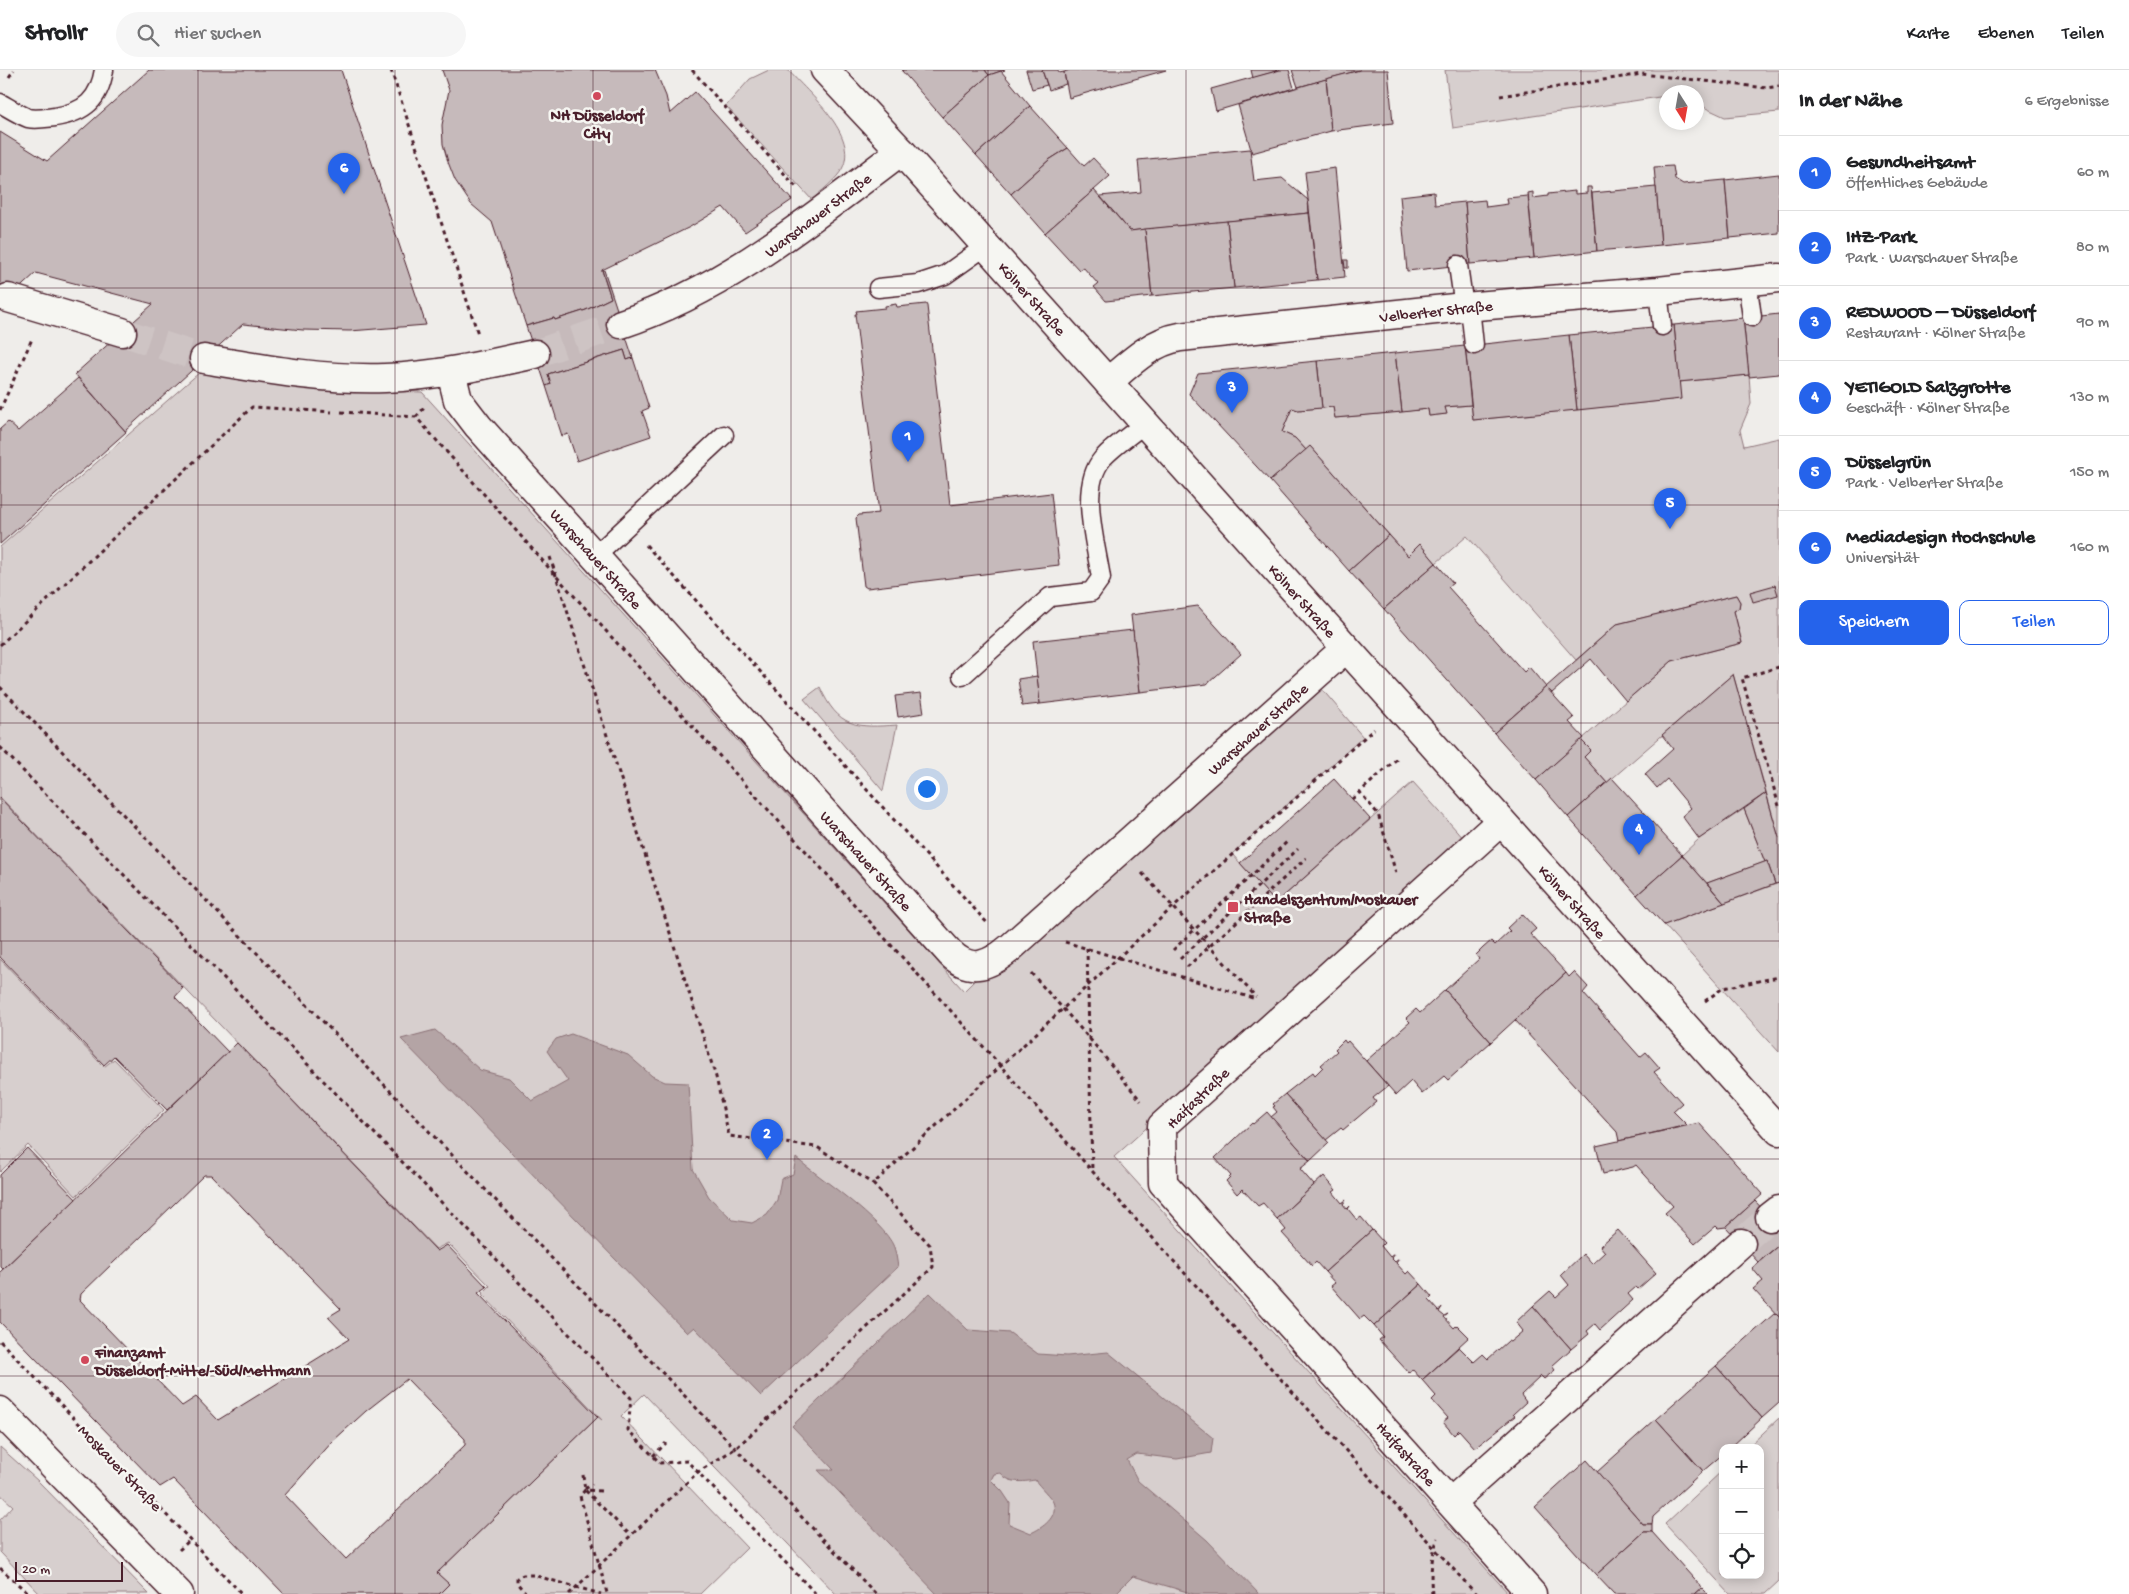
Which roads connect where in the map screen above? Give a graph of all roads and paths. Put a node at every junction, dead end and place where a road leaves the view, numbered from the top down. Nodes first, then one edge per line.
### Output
1 (104, 70) edge
2 (391, 70) edge
3 (692, 70) edge
4 (825, 70) edge
5 (1779, 86) edge
6 (1500, 96) dead end
7 (0, 103) edge
8 (901, 151) junction
9 (820, 212) junction
10 (986, 246) junction
11 (1458, 265) dead end
12 (1779, 278) edge
13 (1747, 281) junction
14 (878, 288) dead end
15 (1658, 291) junction
16 (8, 298) dead end
17 (1467, 307) junction
18 (46, 309) junction
19 (1752, 317) dead end
20 (622, 324) tunnel mouth
21 (1662, 326) dead end
22 (122, 332) tunnel mouth
23 (1474, 344) dead end
24 (535, 354) tunnel mouth
25 (204, 359) tunnel mouth
26 (488, 364) junction
27 (451, 372) junction
28 (1108, 382) junction
29 (0, 410) edge
30 (1145, 423) junction
31 (724, 435) dead end
32 (628, 525) junction
33 (548, 550) dead end
34 (595, 556) junction
35 (556, 577) junction
36 (0, 645) edge
37 (1346, 648) junction
38 (1779, 668) edge
39 (962, 676) dead end
40 (0, 687) edge
41 (1399, 707) junction
42 (1424, 735) junction
43 (0, 747) edge
44 (1359, 791) junction
45 (1352, 799) dead end
46 (1779, 806) edge
47 (1501, 821) junction
48 (1289, 840) dead end
49 (1298, 849) dead end
50 (1122, 850) junction
51 (1306, 858) dead end
52 (1412, 901) junction
53 (1174, 908) junction
54 (1019, 940) junction
55 (1087, 948) junction
56 (1173, 950) dead end
57 (1119, 958) junction
58 (1180, 959) dead end
59 (1187, 967) dead end
60 (1779, 977) edge
61 (1088, 986) junction
62 (1257, 999) junction
63 (1063, 1009) junction
64 (1680, 1020) junction
65 (1278, 1021) junction
66 (1089, 1038) junction
67 (1000, 1065) junction
68 (1162, 1126) junction
69 (1779, 1131) edge
70 (1092, 1171) junction
71 (873, 1184) junction
72 (1741, 1243) tunnel mouth
73 (0, 1341) edge
74 (0, 1412) edge
75 (666, 1443) dead end
76 (736, 1448) junction
77 (653, 1456) junction
78 (698, 1472) junction
79 (583, 1475) dead end
80 (592, 1484) dead end
81 (585, 1490) junction
82 (601, 1491) dead end
83 (1451, 1502) junction
84 (631, 1536) junction
85 (1434, 1548) junction
86 (598, 1567) junction
87 (0, 1568) edge
88 (576, 1587) junction
89 (29, 1594) edge
90 (180, 1594) edge
91 (242, 1594) edge
92 (526, 1594) edge
93 (569, 1594) edge
94 (605, 1594) edge
95 (816, 1594) edge
96 (876, 1594) edge
97 (1432, 1594) edge
98 (1476, 1594) edge
99 (1532, 1594) edge

1 - 7 lane
2 - 26 path
3 - 9 path
4 - 8 street, Kölner Straße
5 - 6 path
8 - 9 street, Warschauer Straße
8 - 10 street, Kölner Straße
9 - 20 street, Warschauer Straße
10 - 14 lane
10 - 28 street, Kölner Straße
11 - 17 lane
12 - 13 street, Velberter Straße
13 - 15 street, Velberter Straße
13 - 19 lane
15 - 17 street, Velberter Straße
15 - 21 lane
16 - 18 street
17 - 23 lane
17 - 28 street, Velberter Straße
18 - 22 street
18 - 29 path
24 - 26 street
25 - 27 street
26 - 27 street
27 - 34 street, Warschauer Straße
28 - 30 street, Kölner Straße
30 - 37 street, Kölner Straße
30 - 39 lane
31 - 32 lane
32 - 34 lane
32 - 54 path
33 - 35 path
34 - 54 street, Warschauer Straße
35 - 36 path
35 - 67 path
35 - 71 path
37 - 41 street, Kölner Straße
37 - 50 street, Warschauer Straße
38 - 46 path
40 - 76 path
41 - 42 street, Kölner Straße
41 - 53 path
42 - 44 path
42 - 47 street, Kölner Straße
43 - 77 path
44 - 45 path
44 - 52 path
47 - 52 street, Haifastraße
47 - 64 street, Kölner Straße
48 - 56 path
49 - 58 path
50 - 53 path
50 - 54 street, Warschauer Straße
51 - 59 path
52 - 65 street, Haifastraße
53 - 57 path
53 - 62 path
54 - 55 path
54 - 63 path
55 - 57 path
55 - 61 path
57 - 61 path
57 - 62 path
60 - 64 path
61 - 63 path
61 - 66 path
62 - 65 path
63 - 66 path
63 - 67 path
64 - 69 street, Kölner Straße
65 - 68 street, Haifastraße
66 - 68 path
66 - 70 path
67 - 70 path
67 - 71 path
68 - 83 street, Haifastraße
70 - 85 path
71 - 76 path
72 - 83 street
73 - 91 path, Moskauer Straße
74 - 90 street
75 - 77 path
76 - 78 path
76 - 96 path
77 - 78 path
78 - 84 path
78 - 95 path
79 - 81 path
80 - 81 path
81 - 82 path
81 - 84 path
81 - 86 path
83 - 99 street, Haifastraße
84 - 86 path
85 - 97 path
85 - 98 path
86 - 88 path
86 - 94 path
87 - 89 path
88 - 92 path
88 - 93 path
88 - 94 path

